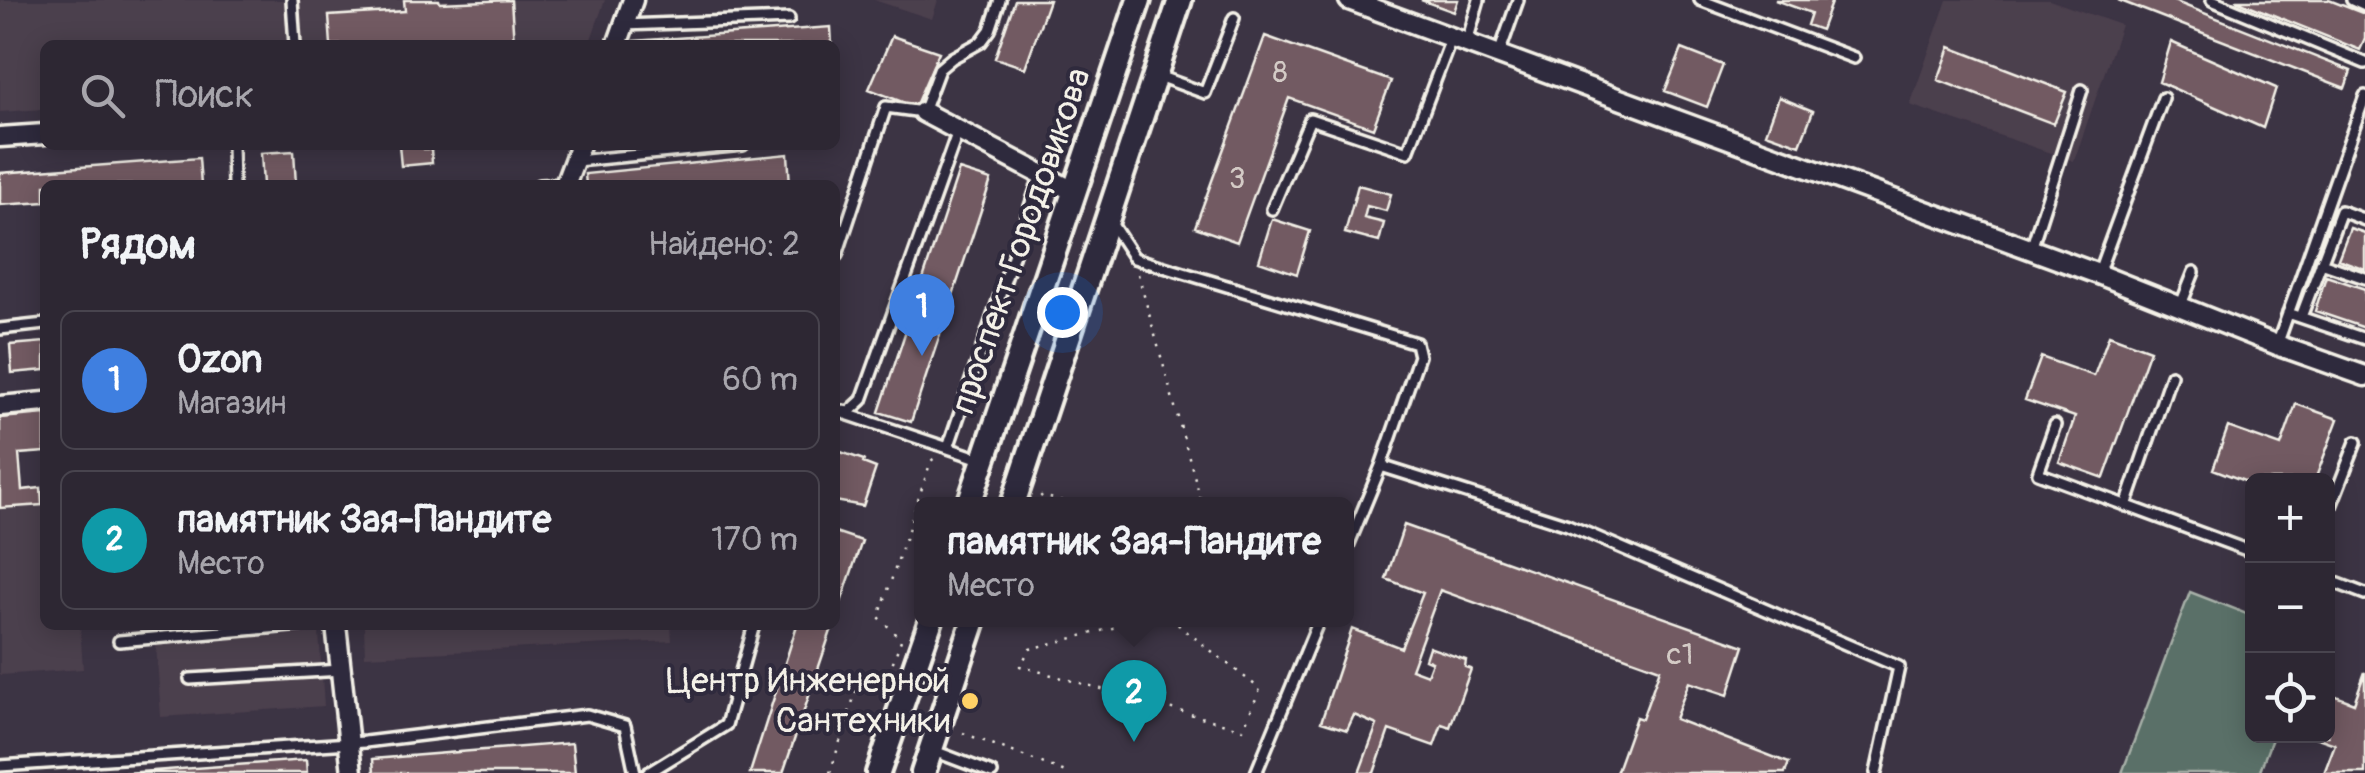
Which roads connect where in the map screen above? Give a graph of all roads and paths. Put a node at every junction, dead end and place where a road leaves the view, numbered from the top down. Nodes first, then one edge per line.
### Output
1 (292, 0) edge
2 (633, 0) edge
3 (1000, 0) edge
4 (1139, 0) edge
5 (1180, 0) edge
6 (1349, 0) edge
7 (1480, 0) edge
8 (1518, 0) edge
9 (1700, 0) edge
10 (2212, 0) edge
11 (2352, 0) edge
12 (2365, 6) edge
13 (1234, 18) dead end
14 (789, 19) dead end
15 (624, 26) junction
16 (1460, 39) junction
17 (295, 40) edge
18 (618, 40) edge
19 (1498, 56) junction
20 (1854, 58) dead end
21 (2365, 63) edge
22 (1118, 64) junction
23 (1155, 75) junction
24 (2082, 90) dead end
25 (2365, 96) edge
26 (2163, 98) dead end
27 (923, 112) junction
28 (958, 130) junction
29 (40, 134) edge
30 (0, 138) edge
31 (232, 150) edge
32 (639, 150) edge
33 (577, 153) edge
34 (1042, 173) junction
35 (233, 180) edge
36 (567, 180) edge
37 (1075, 192) junction
38 (1272, 210) dead end
39 (1108, 219) junction
40 (2365, 220) edge
41 (840, 243) edge
42 (2031, 249) junction
43 (1134, 258) junction
44 (2321, 262) junction
45 (2194, 272) dead end
46 (2098, 274) junction
47 (2365, 278) edge
48 (2180, 307) junction
49 (2288, 313) junction
50 (2301, 317) junction
51 (40, 325) edge
52 (0, 329) edge
53 (2365, 339) edge
54 (2276, 345) junction
55 (2171, 375) dead end
56 (2365, 376) edge
57 (40, 402) edge
58 (0, 406) edge
59 (840, 411) edge
60 (840, 412) edge
61 (2056, 424) dead end
62 (2356, 442) dead end
63 (948, 448) junction
64 (983, 460) junction
65 (1381, 466) junction
66 (2335, 496) edge
67 (919, 497) edge
68 (971, 497) edge
69 (1015, 497) edge
70 (1200, 497) edge
71 (2126, 506) junction
72 (914, 512) edge
73 (1354, 532) edge
74 (2245, 549) edge
75 (2335, 583) edge
76 (2365, 594) edge
77 (928, 627) edge
78 (972, 627) edge
79 (1116, 627) edge
80 (1181, 627) edge
81 (1316, 627) edge
82 (246, 630) edge
83 (337, 630) edge
84 (753, 630) edge
85 (119, 641) dead end
86 (342, 670) junction
87 (190, 678) dead end
88 (964, 733) dead end
89 (350, 743) junction
90 (930, 750) junction
91 (0, 766) edge
92 (352, 773) edge
93 (635, 773) edge
94 (648, 773) edge
95 (830, 773) edge
96 (878, 773) edge
97 (923, 773) edge
98 (992, 773) edge
99 (1068, 773) edge
100 (1256, 773) edge
101 (1876, 773) edge

1 - 17 lane
2 - 15 street
3 - 27 lane
4 - 22 street, проспект Городовикова
5 - 23 street, проспект Городовикова
6 - 16 street
7 - 16 lane
8 - 19 lane
9 - 20 lane
10 - 21 lane
11 - 12 lane
13 - 23 lane
14 - 15 lane
15 - 18 street
16 - 19 street
16 - 38 lane
19 - 42 street
22 - 23 street
22 - 37 street, проспект Городовикова
23 - 39 street, проспект Городовикова
24 - 42 lane
25 - 49 lane
26 - 46 lane
27 - 28 street
27 - 41 lane
28 - 34 street
28 - 59 lane
29 - 30 street
31 - 35 lane
32 - 33 lane
33 - 36 street
34 - 37 street
34 - 63 lane
37 - 64 street, проспект Городовикова
39 - 43 lane
39 - 69 street, проспект Городовикова
40 - 44 lane
42 - 46 street
43 - 65 lane
43 - 70 path
44 - 47 lane
44 - 50 lane
45 - 48 lane
46 - 48 street
48 - 54 street
49 - 50 lane
49 - 54 lane
50 - 53 lane
51 - 52 lane
54 - 56 street
55 - 71 lane
57 - 58 street
60 - 63 lane
61 - 71 lane
62 - 66 lane
63 - 64 lane
63 - 67 path
64 - 68 street, проспект Городовикова
65 - 73 lane
65 - 101 lane
71 - 74 lane
72 - 95 path
75 - 76 lane
77 - 96 street
78 - 90 street
79 - 80 path
81 - 100 lane
82 - 85 lane
83 - 86 street
84 - 94 lane
86 - 87 lane
86 - 89 street
88 - 99 path
89 - 91 lane
89 - 92 street
89 - 93 lane
90 - 97 street
90 - 98 lane

